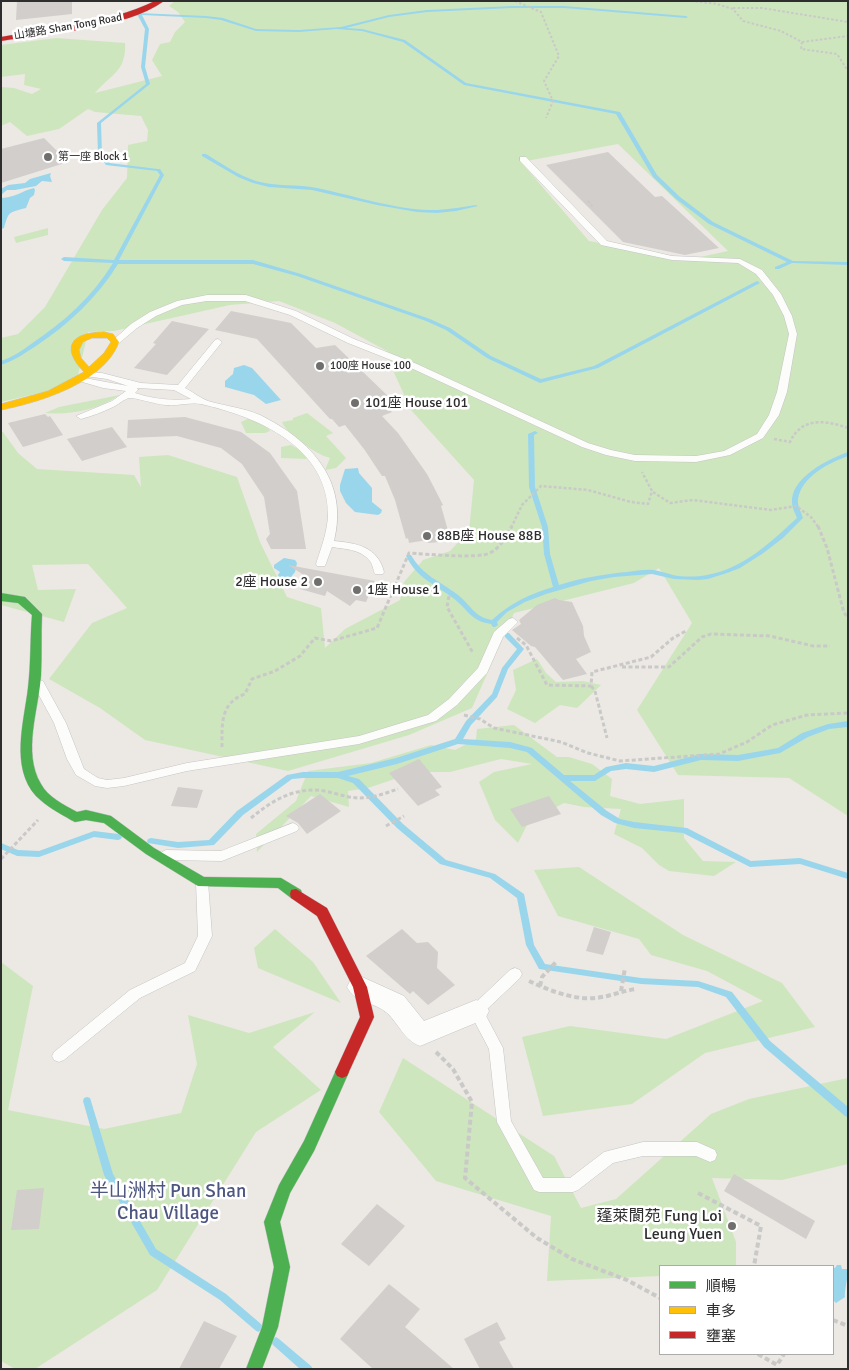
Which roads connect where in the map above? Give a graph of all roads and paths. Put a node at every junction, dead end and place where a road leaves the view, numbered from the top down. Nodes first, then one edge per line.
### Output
1 (162, 1) edge
2 (515, 1) edge
3 (690, 1) edge
4 (733, 8) junction
5 (848, 22) edge
6 (848, 36) edge
7 (1, 39) edge
8 (802, 42) junction
9 (848, 71) edge
10 (546, 118) dead end
11 (523, 159) dead end
12 (115, 342) junction
13 (218, 342) dead end
14 (86, 375) junction
15 (180, 388) junction
16 (133, 390) junction
17 (200, 401) junction
18 (1, 407) edge
19 (81, 416) dead end
20 (848, 428) edge
21 (781, 440) dead end
22 (635, 458) junction
23 (652, 491) junction
24 (330, 544) junction
25 (321, 564) dead end
26 (379, 572) dead end
27 (449, 596) dead end
28 (1, 597) edge
29 (848, 617) edge
30 (509, 626) joint
31 (686, 631) dead end
32 (830, 646) dead end
33 (484, 667) junction
34 (616, 667) junction
35 (35, 677) junction
36 (591, 686) junction
37 (848, 713) edge
38 (432, 718) junction
39 (607, 738) dead end
40 (222, 763) junction
41 (398, 789) dead end
42 (404, 816) dead end
43 (251, 818) dead end
44 (37, 820) dead end
45 (386, 826) dead end
46 (293, 828) dead end
47 (153, 854) junction
48 (1, 859) edge
49 (202, 882) junction
50 (556, 962) dead end
51 (625, 968) dead end
52 (515, 974) joint
53 (540, 986) junction
54 (360, 987) junction
55 (621, 989) junction
56 (637, 989) dead end
57 (476, 1011) junction
58 (430, 1046) dead end
59 (59, 1056) dead end
60 (710, 1155) dead end
61 (698, 1193) dead end
62 (754, 1265) edge
63 (659, 1297) edge
64 (834, 1320) edge
65 (848, 1326) edge
66 (760, 1355) edge
67 (783, 1355) edge
68 (254, 1369) edge

1 - 7 street, 山塘路 Shan Tong Road
2 - 10 path
3 - 4 path
4 - 5 path
4 - 8 path
6 - 8 path
8 - 9 path
11 - 22 lane
12 - 14 street
12 - 14 street
12 - 22 lane
13 - 15 lane
14 - 16 lane
14 - 18 street
15 - 16 lane
15 - 17 lane
16 - 17 lane
16 - 19 lane
17 - 24 lane
20 - 21 path
22 - 23 path
23 - 29 path
23 - 40 path
24 - 25 lane
24 - 26 lane
27 - 33 path
28 - 35 street
30 - 33 lane
30 - 36 path
31 - 34 path
32 - 34 path
33 - 38 lane
34 - 36 path
35 - 40 lane
35 - 47 street
36 - 39 path
37 - 38 path
38 - 40 lane
41 - 43 path
42 - 45 path
44 - 48 path
46 - 47 lane
47 - 49 street
49 - 54 street
49 - 59 lane
50 - 53 path
51 - 55 path
52 - 53 path
52 - 57 lane
53 - 55 path
54 - 57 street
54 - 68 street
55 - 56 path
57 - 60 lane
58 - 63 path
61 - 62 path
64 - 65 path
66 - 67 path

